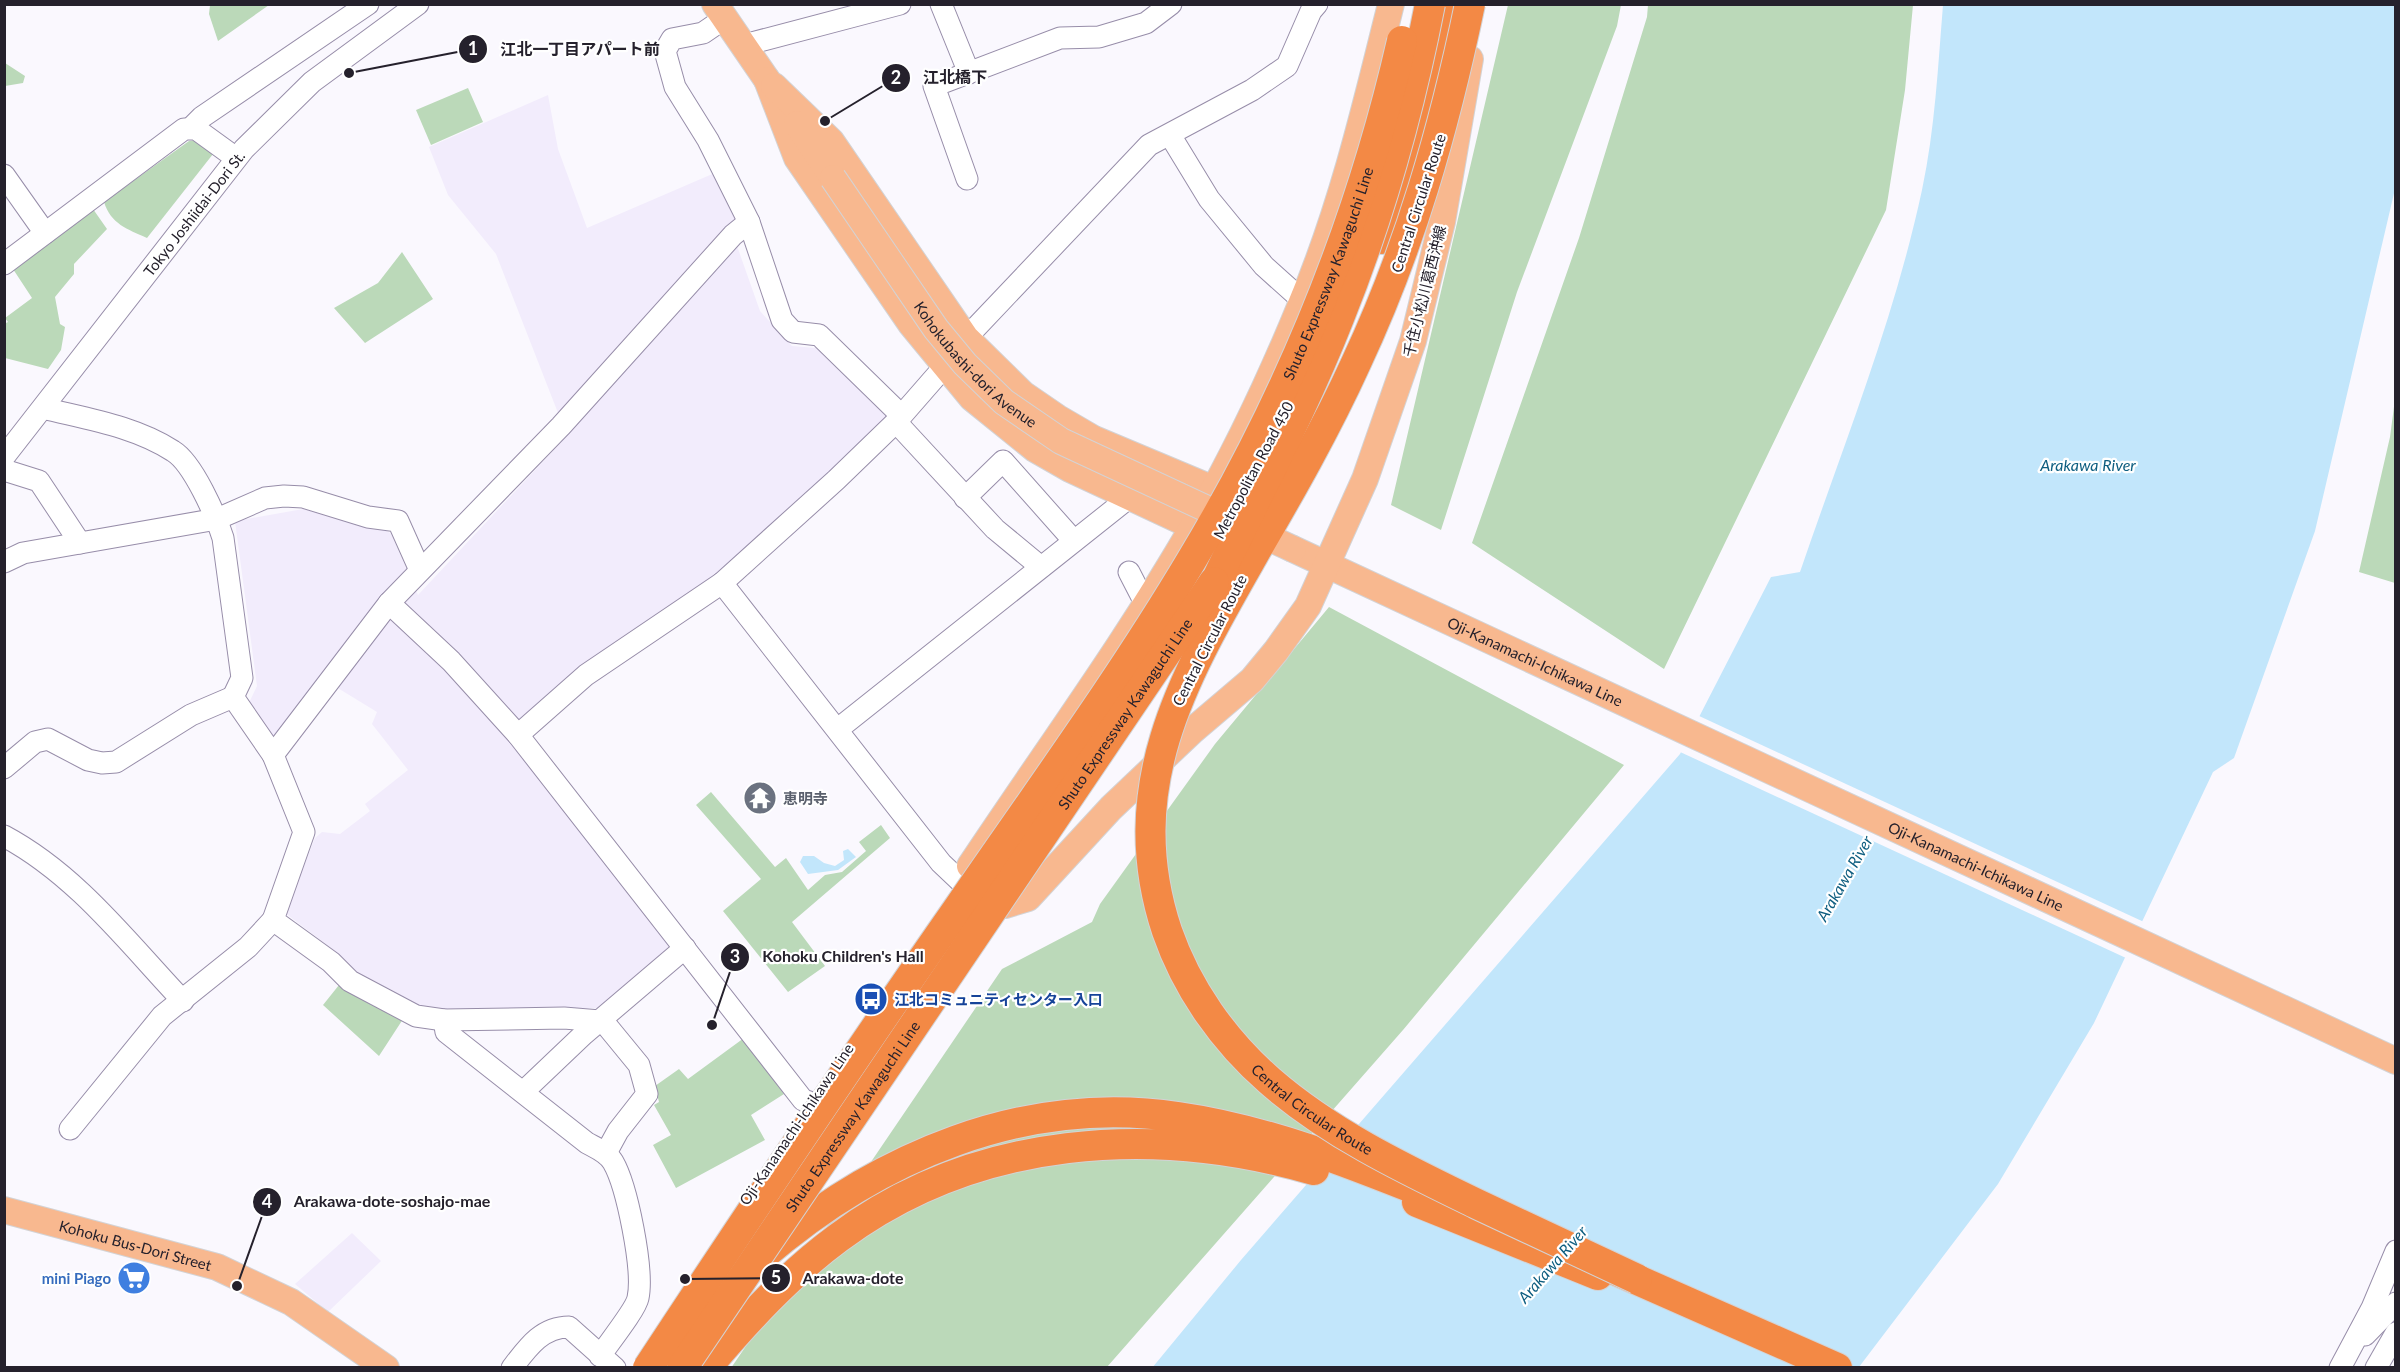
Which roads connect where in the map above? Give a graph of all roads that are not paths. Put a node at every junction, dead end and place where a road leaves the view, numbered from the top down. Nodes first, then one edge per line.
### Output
1 (368, 4) edge
2 (900, 4) edge
3 (941, 4) edge
4 (1171, 4) edge
5 (1317, 4) edge
6 (1391, 4) edge
7 (1411, 4) edge
8 (1430, 4) edge
9 (1443, 4) edge
10 (1455, 4) edge
11 (1468, 4) edge
12 (1478, 4) edge
13 (409, 7) edge
14 (720, 11) edge
15 (744, 45) junction
16 (969, 73) junction
17 (767, 80) junction
18 (191, 128) junction
19 (1170, 135) junction
20 (236, 158) junction
21 (4, 175) edge
22 (967, 178) dead end
23 (749, 222) junction
24 (45, 232) junction
25 (4, 264) edge
26 (1362, 299) junction
27 (1303, 301) junction
28 (966, 338) junction
29 (944, 367) junction
30 (43, 408) junction
31 (898, 418) junction
32 (1094, 439) junction
33 (4, 457) edge
34 (1070, 469) junction
35 (4, 470) edge
36 (1214, 489) junction
37 (1131, 496) junction
38 (965, 498) junction
39 (1237, 500) junction
40 (217, 519) junction
41 (1193, 526) junction
42 (1216, 538) junction
43 (1074, 541) junction
44 (80, 543) junction
45 (4, 562) edge
46 (1327, 566) junction
47 (1041, 567) junction
48 (419, 568) junction
49 (1129, 572) dead end
50 (1359, 582) joint
51 (722, 583) junction
52 (389, 603) junction
53 (1146, 603) junction
54 (233, 697) junction
55 (838, 729) junction
56 (518, 735) junction
57 (273, 755) junction
58 (4, 768) edge
59 (4, 836) edge
60 (970, 888) junction
61 (273, 920) junction
62 (685, 948) junction
63 (183, 1002) junction
64 (444, 1020) junction
65 (600, 1021) junction
66 (2396, 1061) edge
67 (523, 1092) junction
68 (820, 1106) junction
69 (70, 1129) dead end
70 (606, 1153) junction
71 (4, 1210) edge
72 (2396, 1251) edge
73 (1634, 1284) junction
74 (2396, 1303) edge
75 (2396, 1333) edge
76 (2352, 1347) junction
77 (608, 1362) edge
78 (386, 1368) edge
79 (512, 1368) edge
80 (634, 1368) edge
81 (648, 1368) edge
82 (662, 1368) edge
83 (682, 1368) edge
84 (706, 1368) edge
85 (1815, 1368) edge
86 (1837, 1368) edge
87 (2340, 1368) edge
88 (2376, 1368) edge

1 - 18 street
2 - 15 street
3 - 16 street
4 - 16 street
5 - 19 street
6 - 27 main road, Metropolitan Road 450
7 - 81 highway, Shuto Expressway Kawaguchi Line, bridge
8 - 73 highway, Central Circular Route, bridge
9 - 39 main road, Metropolitan Road 450
10 - 26 highway
11 - 26 highway, Shuto Expressway Kawaguchi Line
11 - 73 highway, Central Circular Route, bridge
12 - 46 main road, 千住小松川葛西沖線
13 - 20 street, Tokyo Joshiidai-Dori St.
14 - 15 main road, Kohokubashi-dori Avenue
14 - 23 street
15 - 17 main road, Kohokubashi-dori Avenue
16 - 22 street
17 - 28 main road
17 - 29 main road
17 - 46 main road, Kohokubashi-dori Avenue, bridge
18 - 20 street
18 - 24 street
19 - 27 street
19 - 28 street
20 - 30 street, Tokyo Joshiidai-Dori St.
21 - 24 street
23 - 31 street
23 - 48 street
24 - 25 street
26 - 83 highway, Shuto Expressway Kawaguchi Line, bridge
27 - 36 main road, Metropolitan Road 450
28 - 32 main road
29 - 31 street
29 - 34 main road
30 - 33 street, Tokyo Joshiidai-Dori St.
30 - 40 street
31 - 38 street
31 - 51 street
32 - 34 street
32 - 36 main road
34 - 37 main road
35 - 44 street
36 - 39 main road
36 - 41 main road, Oji-Kanamachi-Ichikawa Line
37 - 41 main road
37 - 43 street
38 - 43 street
38 - 47 street
39 - 42 main road, Metropolitan Road 450
40 - 44 street
40 - 48 street
40 - 54 street
41 - 42 main road
41 - 53 main road, Oji-Kanamachi-Ichikawa Line
42 - 60 main road, Metropolitan Road 450
43 - 47 street
44 - 45 street
46 - 50 main road, Kohokubashi-dori Avenue
46 - 60 main road
47 - 55 street
48 - 52 street
49 - 53 street
50 - 66 main road, Oji-Kanamachi-Ichikawa Line
51 - 55 street
51 - 56 street
52 - 56 street
52 - 57 street
53 - 60 main road, Oji-Kanamachi-Ichikawa Line
54 - 57 street
54 - 58 street
55 - 60 street
56 - 62 street
57 - 61 street
59 - 63 street
60 - 68 main road, Oji-Kanamachi-Ichikawa Line
61 - 63 street
61 - 64 street
62 - 65 street
62 - 68 street
63 - 69 street
64 - 65 street
64 - 67 street
65 - 67 street
65 - 70 street
67 - 70 street
68 - 80 main road, Oji-Kanamachi-Ichikawa Line
68 - 82 main road, Oji-Kanamachi-Ichikawa Line
70 - 77 street
71 - 78 main road, Kohoku Bus-Dori Street
72 - 76 street
73 - 82 highway, Central Circular Route, bridge
73 - 84 highway
73 - 85 highway, Central Circular Route
73 - 86 highway, Central Circular Route
74 - 76 street
75 - 88 street
76 - 87 street
77 - 79 street

